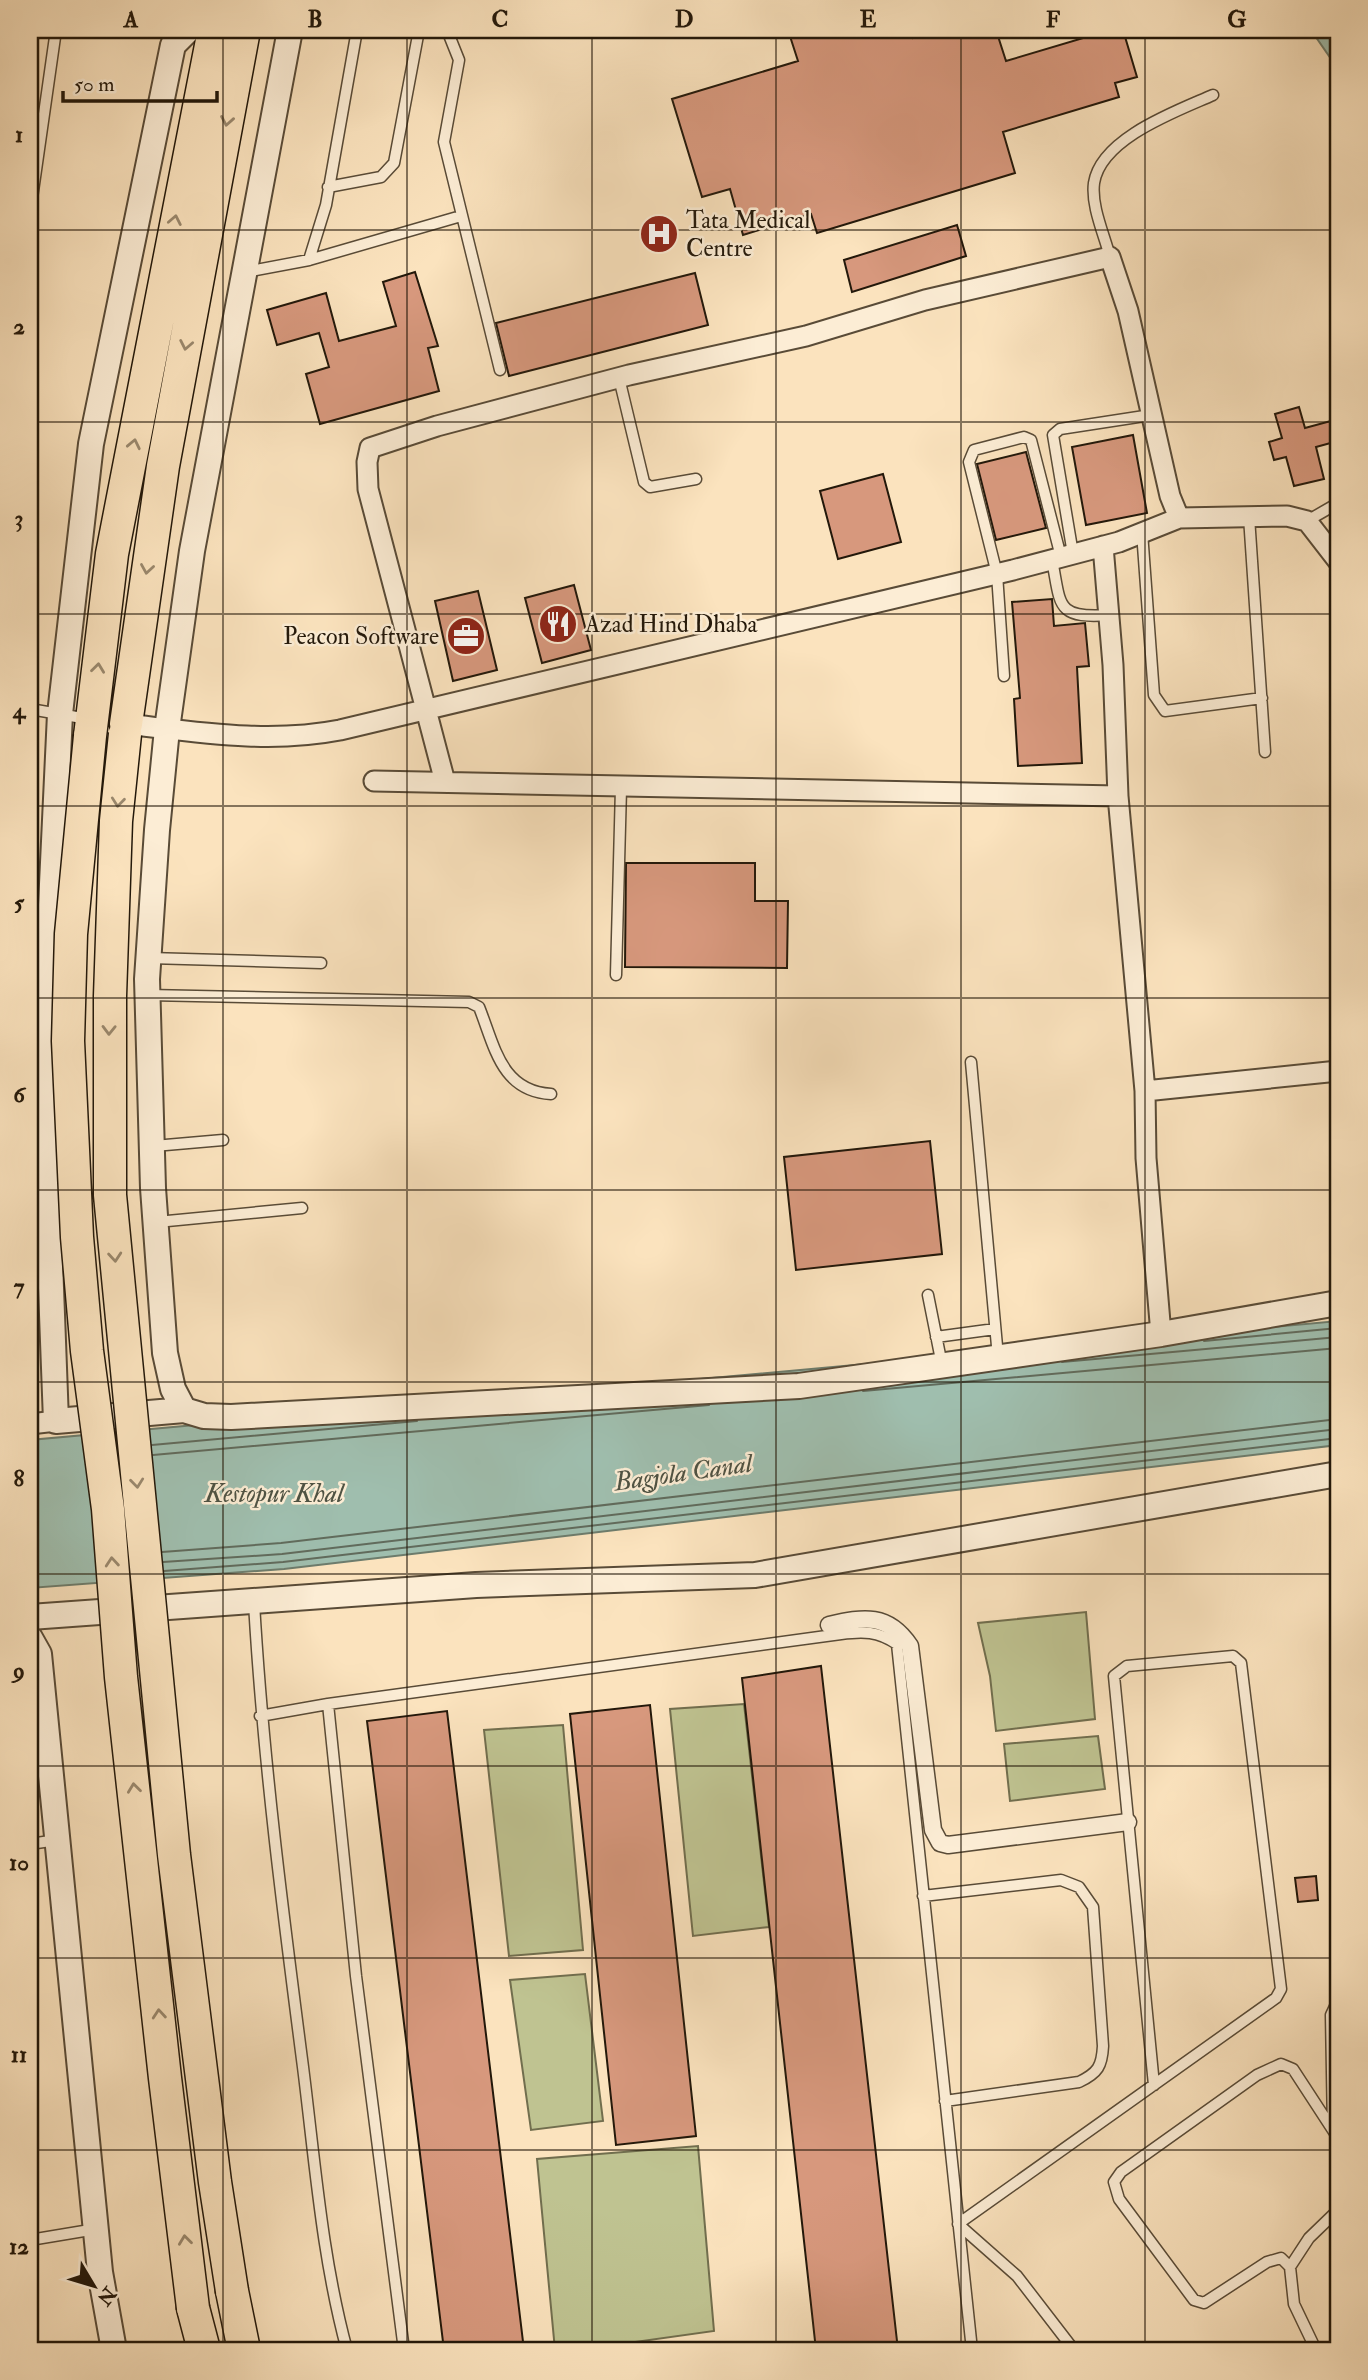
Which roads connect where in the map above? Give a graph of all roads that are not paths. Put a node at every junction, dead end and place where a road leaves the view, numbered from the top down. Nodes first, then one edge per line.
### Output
1 (56, 30) edge
2 (188, 30) edge
3 (214, 30) edge
4 (244, 30) edge
5 (290, 30) edge
6 (357, 30) edge
7 (419, 30) edge
8 (447, 30) edge
9 (1213, 95) dead end
10 (328, 187) junction
11 (30, 212) edge
12 (461, 216) junction
13 (1110, 257) junction
14 (309, 260) junction
15 (243, 272) junction
16 (500, 370) dead end
17 (619, 378) junction
18 (1151, 415) junction
19 (696, 479) dead end
20 (1338, 507) edge
21 (1249, 517) junction
22 (1179, 518) junction
23 (1307, 521) junction
24 (1142, 532) junction
25 (1103, 546) junction
26 (1062, 557) junction
27 (1338, 561) edge
28 (997, 574) junction
29 (1109, 615) junction
30 (1004, 676) dead end
31 (1262, 698) junction
32 (30, 709) edge
33 (426, 710) junction
34 (60, 714) junction
35 (91, 728) junction
36 (125, 729) junction
37 (167, 729) junction
38 (1265, 752) dead end
39 (374, 781) dead end
40 (445, 782) junction
41 (621, 788) junction
42 (1118, 796) junction
43 (148, 958) junction
44 (321, 963) dead end
45 (616, 975) dead end
46 (147, 995) junction
47 (971, 1062) dead end
48 (1338, 1071) edge
49 (1144, 1091) junction
50 (551, 1094) dead end
51 (223, 1140) dead end
52 (152, 1146) junction
53 (302, 1209) dead end
54 (156, 1222) junction
55 (929, 1295) dead end
56 (1338, 1303) edge
57 (995, 1329) junction
58 (1161, 1334) junction
59 (936, 1337) junction
60 (998, 1358) junction
61 (942, 1366) junction
62 (184, 1410) junction
63 (56, 1421) junction
64 (30, 1424) edge
65 (1338, 1474) edge
66 (254, 1603) junction
67 (30, 1617) edge
68 (829, 1625) dead end
69 (30, 1638) edge
70 (36, 1692) edge
71 (328, 1704) junction
72 (260, 1716) junction
73 (1128, 1822) junction
74 (57, 1840) junction
75 (30, 1844) edge
76 (923, 1896) junction
77 (1338, 2000) edge
78 (1154, 2085) junction
79 (945, 2101) junction
80 (1336, 2134) edge
81 (1338, 2210) edge
82 (958, 2224) junction
83 (96, 2229) junction
84 (30, 2240) edge
85 (1290, 2267) junction
86 (114, 2350) edge
87 (204, 2350) edge
88 (244, 2350) edge
89 (347, 2350) edge
90 (404, 2350) edge
91 (972, 2350) edge
92 (1074, 2350) edge
93 (1316, 2350) edge

1 - 11 lane
2 - 34 street
35 -> 3 main road
4 -> 36 main road
5 - 15 street
6 - 10 lane
7 - 10 lane
8 - 12 lane
9 - 13 lane
10 - 14 lane
12 - 14 lane
12 - 16 lane
13 - 17 street
13 - 18 street
14 - 15 lane
15 - 37 street
17 - 19 lane
17 - 33 street
18 - 22 street
18 - 26 lane
20 - 23 lane
21 - 22 street
21 - 23 street
21 - 31 lane
22 - 24 street
23 - 27 street
24 - 25 street
24 - 31 lane
25 - 26 street
25 - 29 street
26 - 28 street
26 - 28 lane
26 - 29 lane
28 - 30 lane
28 - 33 street
29 - 42 street
31 - 38 lane
32 - 34 lane
33 - 37 street
33 - 40 street
34 - 35 lane
34 - 63 street
87 -> 35 main road, bridge
36 - 37 street
36 -> 88 main road, bridge
37 - 43 street
39 - 40 street
40 - 41 street
41 - 42 street
41 - 45 lane
42 - 49 street
43 - 44 lane
43 - 46 street
46 - 50 lane
46 - 52 street
47 - 57 lane
48 - 49 street
49 - 58 street
51 - 52 lane
52 - 54 street
53 - 54 lane
54 - 62 street
55 - 59 lane
56 - 58 street
57 - 59 lane
57 - 60 lane
58 - 60 street
59 - 61 lane
60 - 61 street
61 - 62 street
62 - 63 street
63 - 64 street
65 - 66 street
66 - 67 street
66 - 72 lane
68 - 73 street
69 - 70 street
70 - 74 street
71 - 72 lane
71 - 76 lane
71 - 90 lane
72 - 89 lane
73 - 78 lane
73 - 78 lane
74 - 75 lane
74 - 83 street
76 - 79 lane
76 - 79 lane
77 - 80 lane
78 - 82 lane
79 - 82 lane
80 - 85 lane
81 - 85 lane
82 - 91 lane
82 - 92 lane
83 - 84 lane
83 - 86 street
85 - 93 lane

